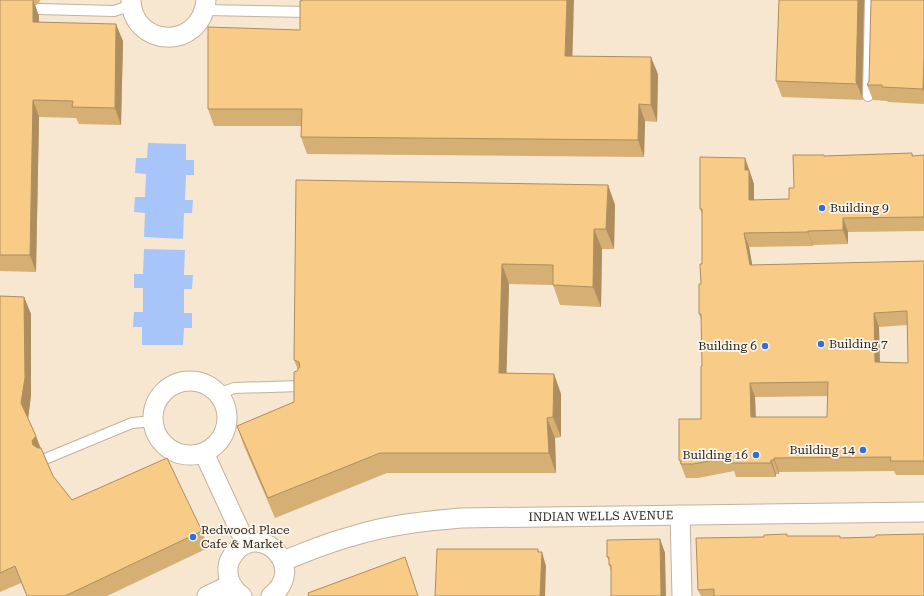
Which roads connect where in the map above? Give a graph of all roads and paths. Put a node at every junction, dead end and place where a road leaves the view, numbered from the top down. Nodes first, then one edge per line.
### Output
1 (870, 0) edge
2 (132, 3) edge
3 (205, 5) edge
4 (39, 9) dead end
5 (307, 12) edge
6 (868, 96) edge
7 (302, 386) edge
8 (218, 394) junction
9 (153, 420) junction
10 (204, 453) junction
11 (45, 459) edge
12 (924, 512) edge
13 (680, 515) junction
14 (246, 544) junction
15 (283, 561) junction
16 (236, 590) edge
17 (207, 596) edge
18 (271, 596) edge
19 (682, 596) edge

1 - 6 lane
2 - 3 street
2 - 4 lane
3 - 5 lane
7 - 8 lane
8 - 9 street
8 - 10 street
9 - 10 street
9 - 11 lane
10 - 14 street
12 - 13 street, INDIAN WELLS AVENUE
13 - 15 street, INDIAN WELLS AVENUE
13 - 19 street
14 - 15 street
14 - 16 street
15 - 18 street
16 - 17 street

